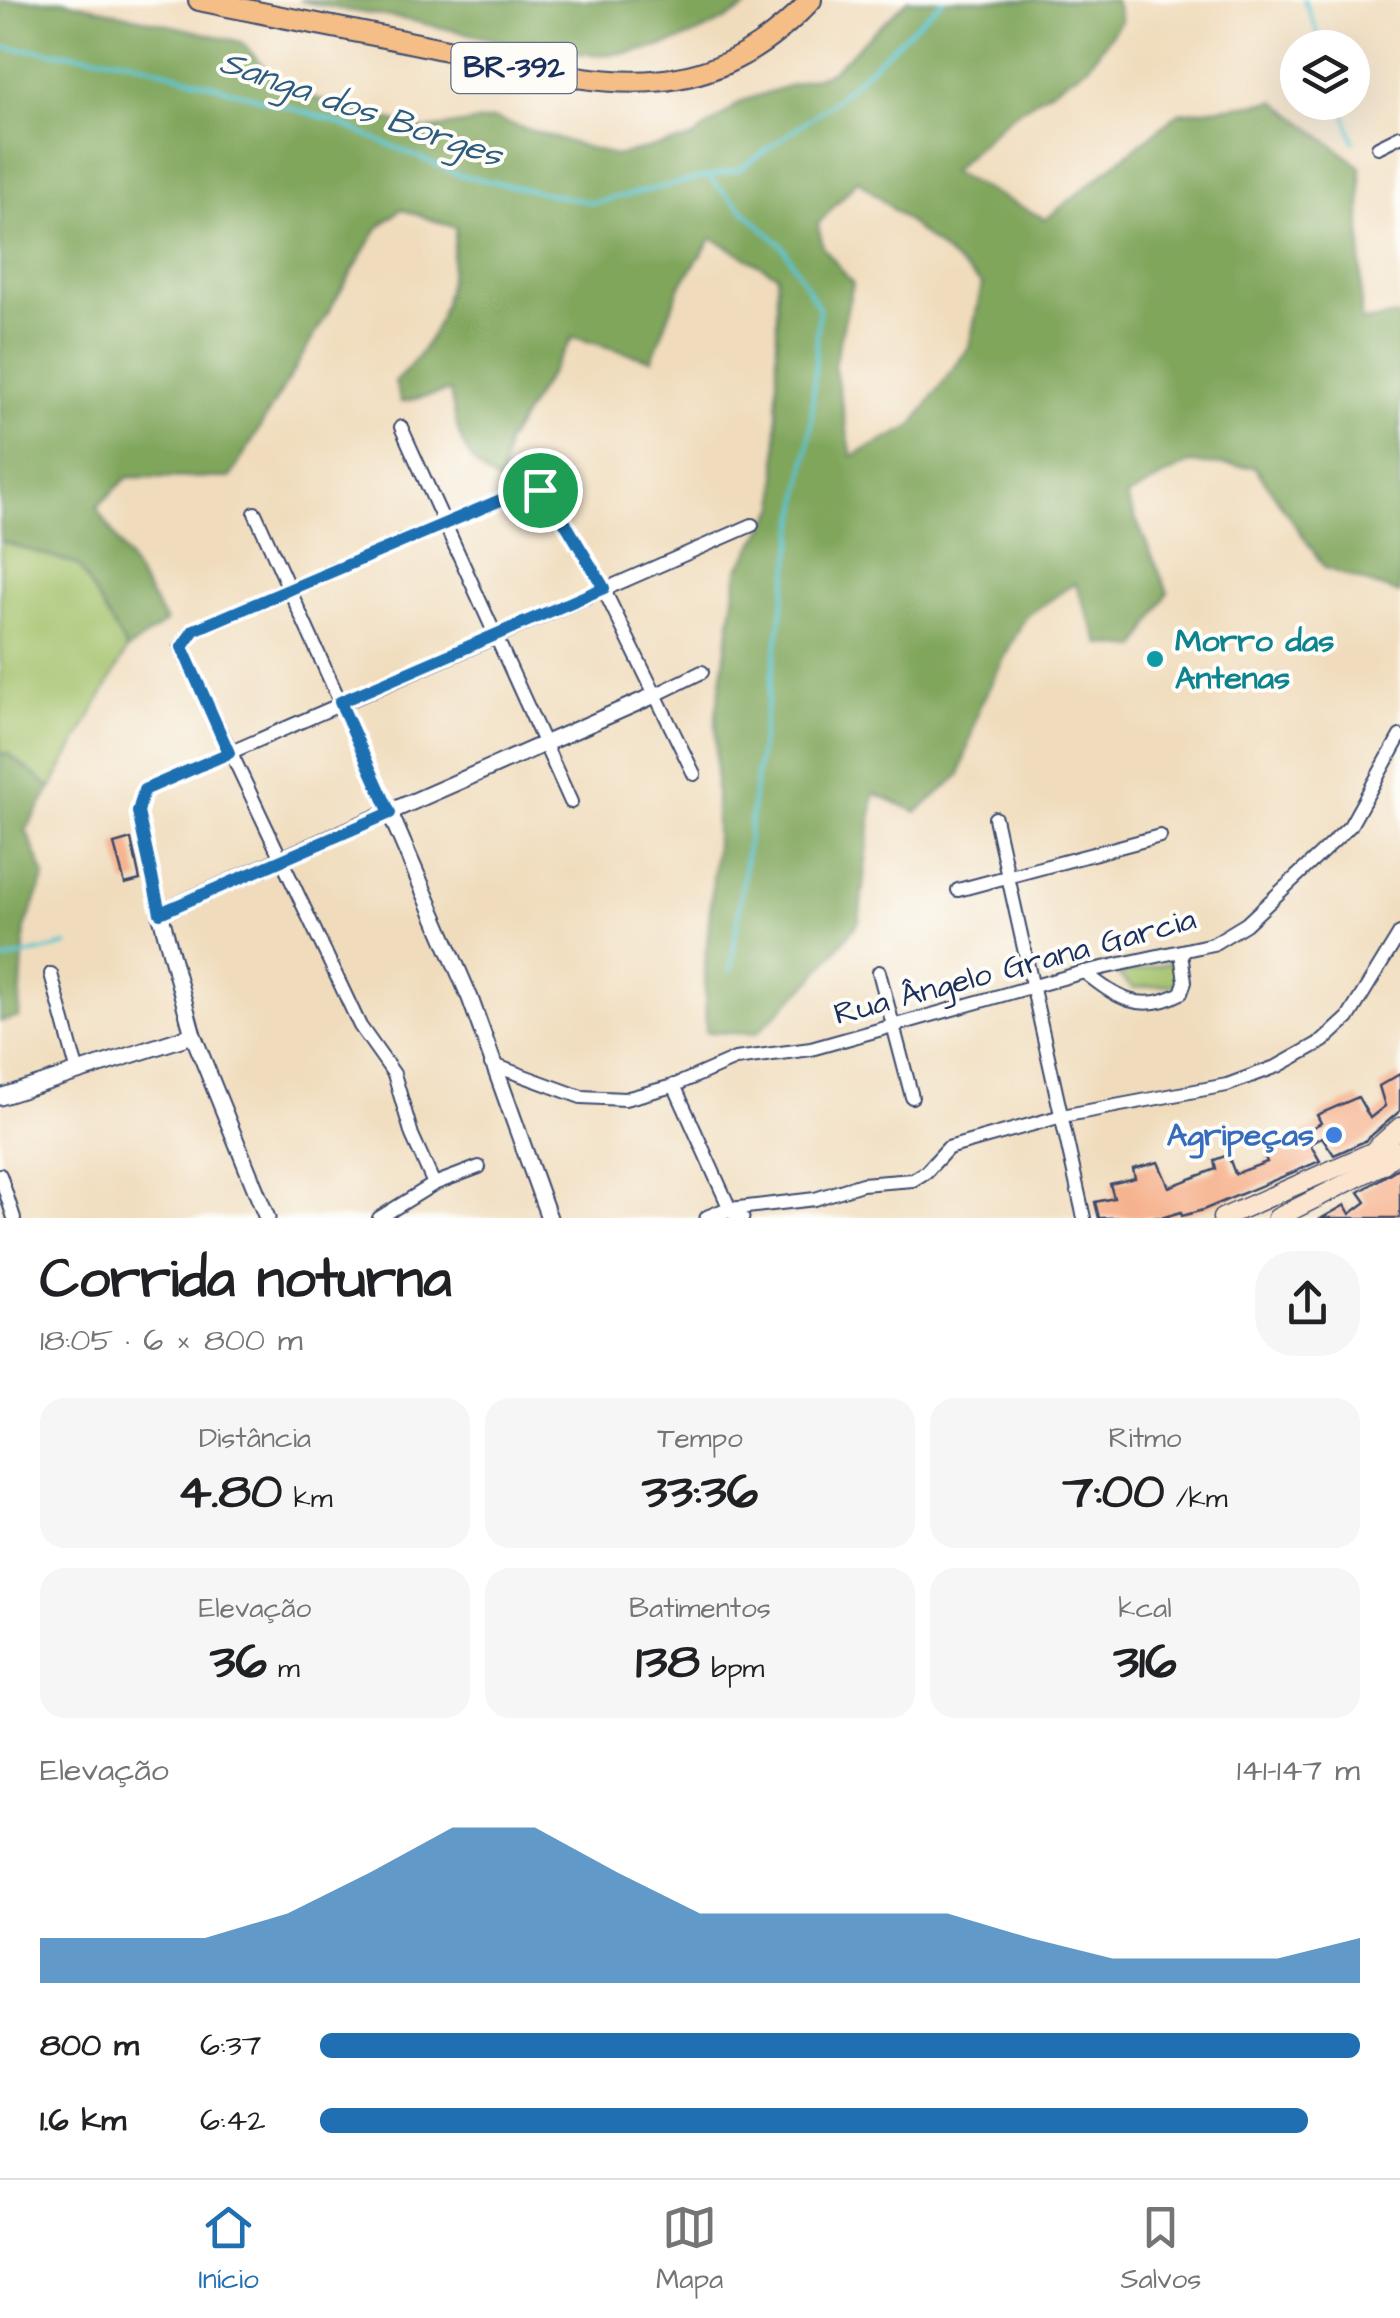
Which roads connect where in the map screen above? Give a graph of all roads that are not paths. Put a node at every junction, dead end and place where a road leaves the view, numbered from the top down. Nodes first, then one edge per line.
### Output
1 (199, 0) edge
2 (812, 0) edge
3 (1400, 136) edge
4 (1378, 147) dead end
5 (401, 427) dead end
6 (255, 513) dead end
7 (442, 523) junction
8 (752, 525) dead end
9 (604, 588) junction
10 (290, 592) junction
11 (493, 637) junction
12 (702, 672) dead end
13 (655, 694) junction
14 (340, 702) junction
15 (1400, 736) edge
16 (545, 746) junction
17 (229, 753) junction
18 (694, 774) dead end
19 (571, 802) dead end
20 (390, 813) junction
21 (995, 818) dead end
22 (1160, 836) dead end
23 (280, 863) junction
24 (1007, 879) junction
25 (958, 890) dead end
26 (160, 913) junction
27 (1400, 933) edge
28 (1180, 953) junction
29 (879, 972) dead end
30 (1084, 972) junction
31 (51, 974) dead end
32 (1034, 988) junction
33 (896, 1028) junction
34 (193, 1035) junction
35 (491, 1064) junction
36 (78, 1073) junction
37 (674, 1085) junction
38 (0, 1097) edge
39 (912, 1097) dead end
40 (1062, 1116) junction
41 (1400, 1127) edge
42 (1400, 1150) edge
43 (1377, 1159) junction
44 (479, 1167) dead end
45 (0, 1175) edge
46 (434, 1184) junction
47 (736, 1214) edge
48 (14, 1218) edge
49 (267, 1218) edge
50 (379, 1218) edge
51 (548, 1218) edge
52 (708, 1218) edge
53 (1084, 1218) edge
54 (1222, 1218) edge
55 (1276, 1218) edge

1 - 2 highway, BR-392
3 - 4 street
5 - 7 street
6 - 10 street
7 - 9 street
7 - 10 street
7 - 11 street
8 - 9 street
9 - 11 street
9 - 13 street
10 - 14 street
10 - 17 street
11 - 14 street
11 - 16 street
12 - 13 street
13 - 16 street
13 - 18 street
14 - 17 street
14 - 20 street
15 - 28 street, Rua Ângelo Grana Garcia
16 - 19 street
16 - 20 street
17 - 23 street
17 - 26 street
20 - 23 street
20 - 35 street
21 - 24 street
22 - 24 street
23 - 26 street
23 - 46 street
24 - 25 street
24 - 32 street
26 - 34 street
27 - 40 street
28 - 30 street, Rua Ângelo Grana Garcia
28 - 30 street
29 - 33 street
30 - 32 street, Rua Ângelo Grana Garcia
31 - 36 street
32 - 33 street, Rua Ângelo Grana Garcia
32 - 40 street
33 - 37 street, Rua Ângelo Grana Garcia
33 - 39 street
34 - 36 street
34 - 49 street
35 - 37 street, Rua Ângelo Grana Garcia
35 - 51 street
36 - 38 street
37 - 47 street
40 - 47 street
40 - 53 street
41 - 43 main road
42 - 43 main road
43 - 54 main road
43 - 55 main road
44 - 46 street
45 - 48 street
46 - 50 street
47 - 52 street

